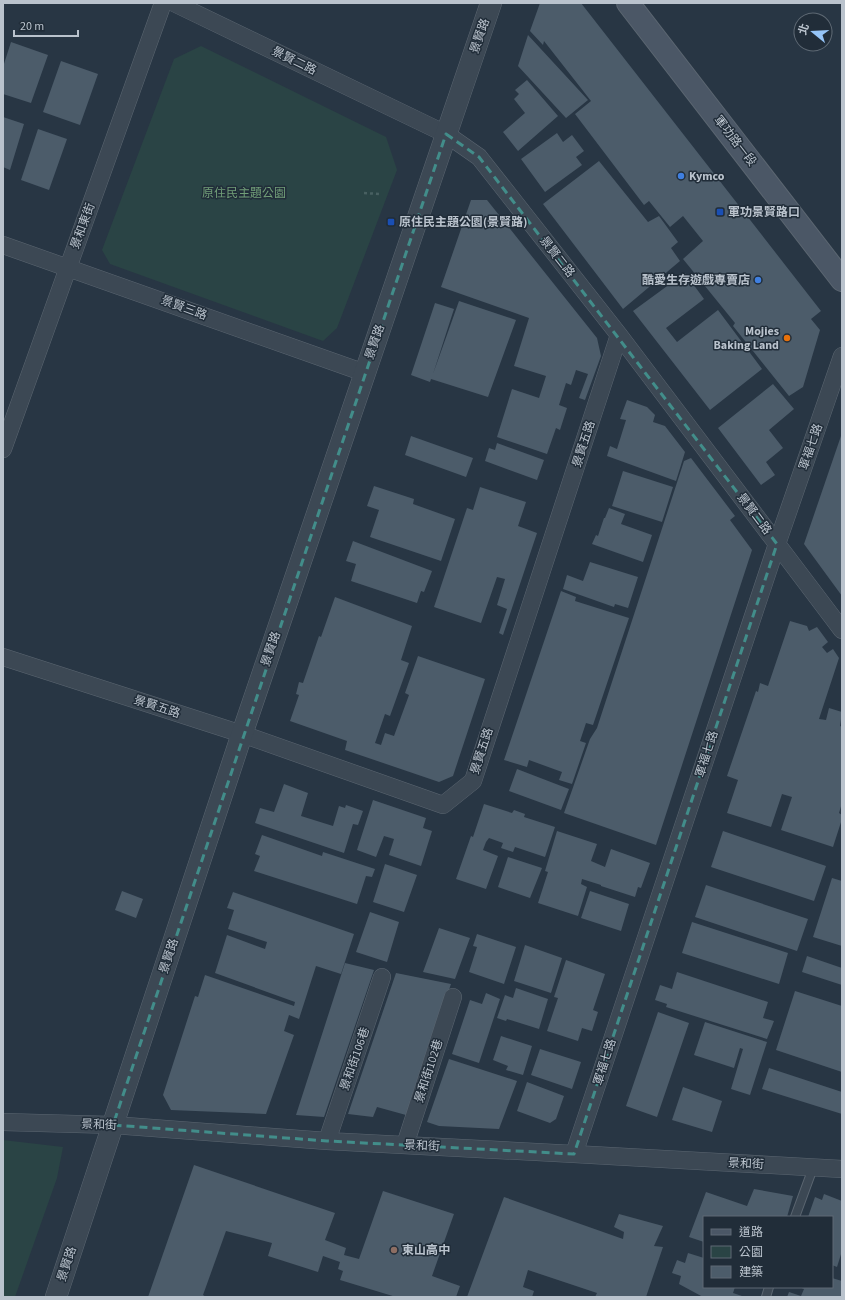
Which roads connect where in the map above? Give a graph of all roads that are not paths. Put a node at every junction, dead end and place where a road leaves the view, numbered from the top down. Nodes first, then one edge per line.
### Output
1 (163, 3) edge
2 (174, 3) edge
3 (491, 3) edge
4 (628, 3) edge
5 (446, 134) junction
6 (3, 245) edge
7 (68, 267) junction
8 (842, 280) edge
9 (619, 336) junction
10 (842, 356) edge
11 (365, 373) junction
12 (3, 449) edge
13 (777, 544) junction
14 (842, 630) edge
15 (3, 657) edge
16 (242, 734) junction
17 (382, 977) dead end
18 (453, 997) dead end
19 (3, 1122) edge
20 (113, 1125) junction
21 (327, 1141) junction
22 (405, 1145) junction
23 (574, 1154) junction
24 (813, 1168) junction
25 (842, 1169) edge
26 (795, 1216) edge
27 (56, 1297) edge

1 - 7 street, 景和東街
2 - 5 street, 景賢二路
3 - 5 street, 景賢路
4 - 8 main road, 軍功路一段
5 - 9 street, 景賢二路
5 - 11 street, 景賢路
6 - 7 street, 景賢三路
7 - 11 street, 景賢三路
7 - 12 street, 景和東街
9 - 13 street, 景賢二路
9 - 16 street, 景賢五路
10 - 13 street, 軍福七路
11 - 16 street, 景賢路
13 - 14 street, 景賢二路
13 - 23 street, 軍福七路
15 - 16 street, 景賢五路
16 - 20 street, 景賢路
17 - 21 street, 景和街106巷
18 - 22 street, 景和街102巷
19 - 20 street, 景和街
20 - 21 street, 景和街
20 - 27 street, 景賢路
21 - 22 street, 景和街
22 - 23 street, 景和街
23 - 24 street, 景和街
24 - 25 street, 景和街
24 - 26 lane

